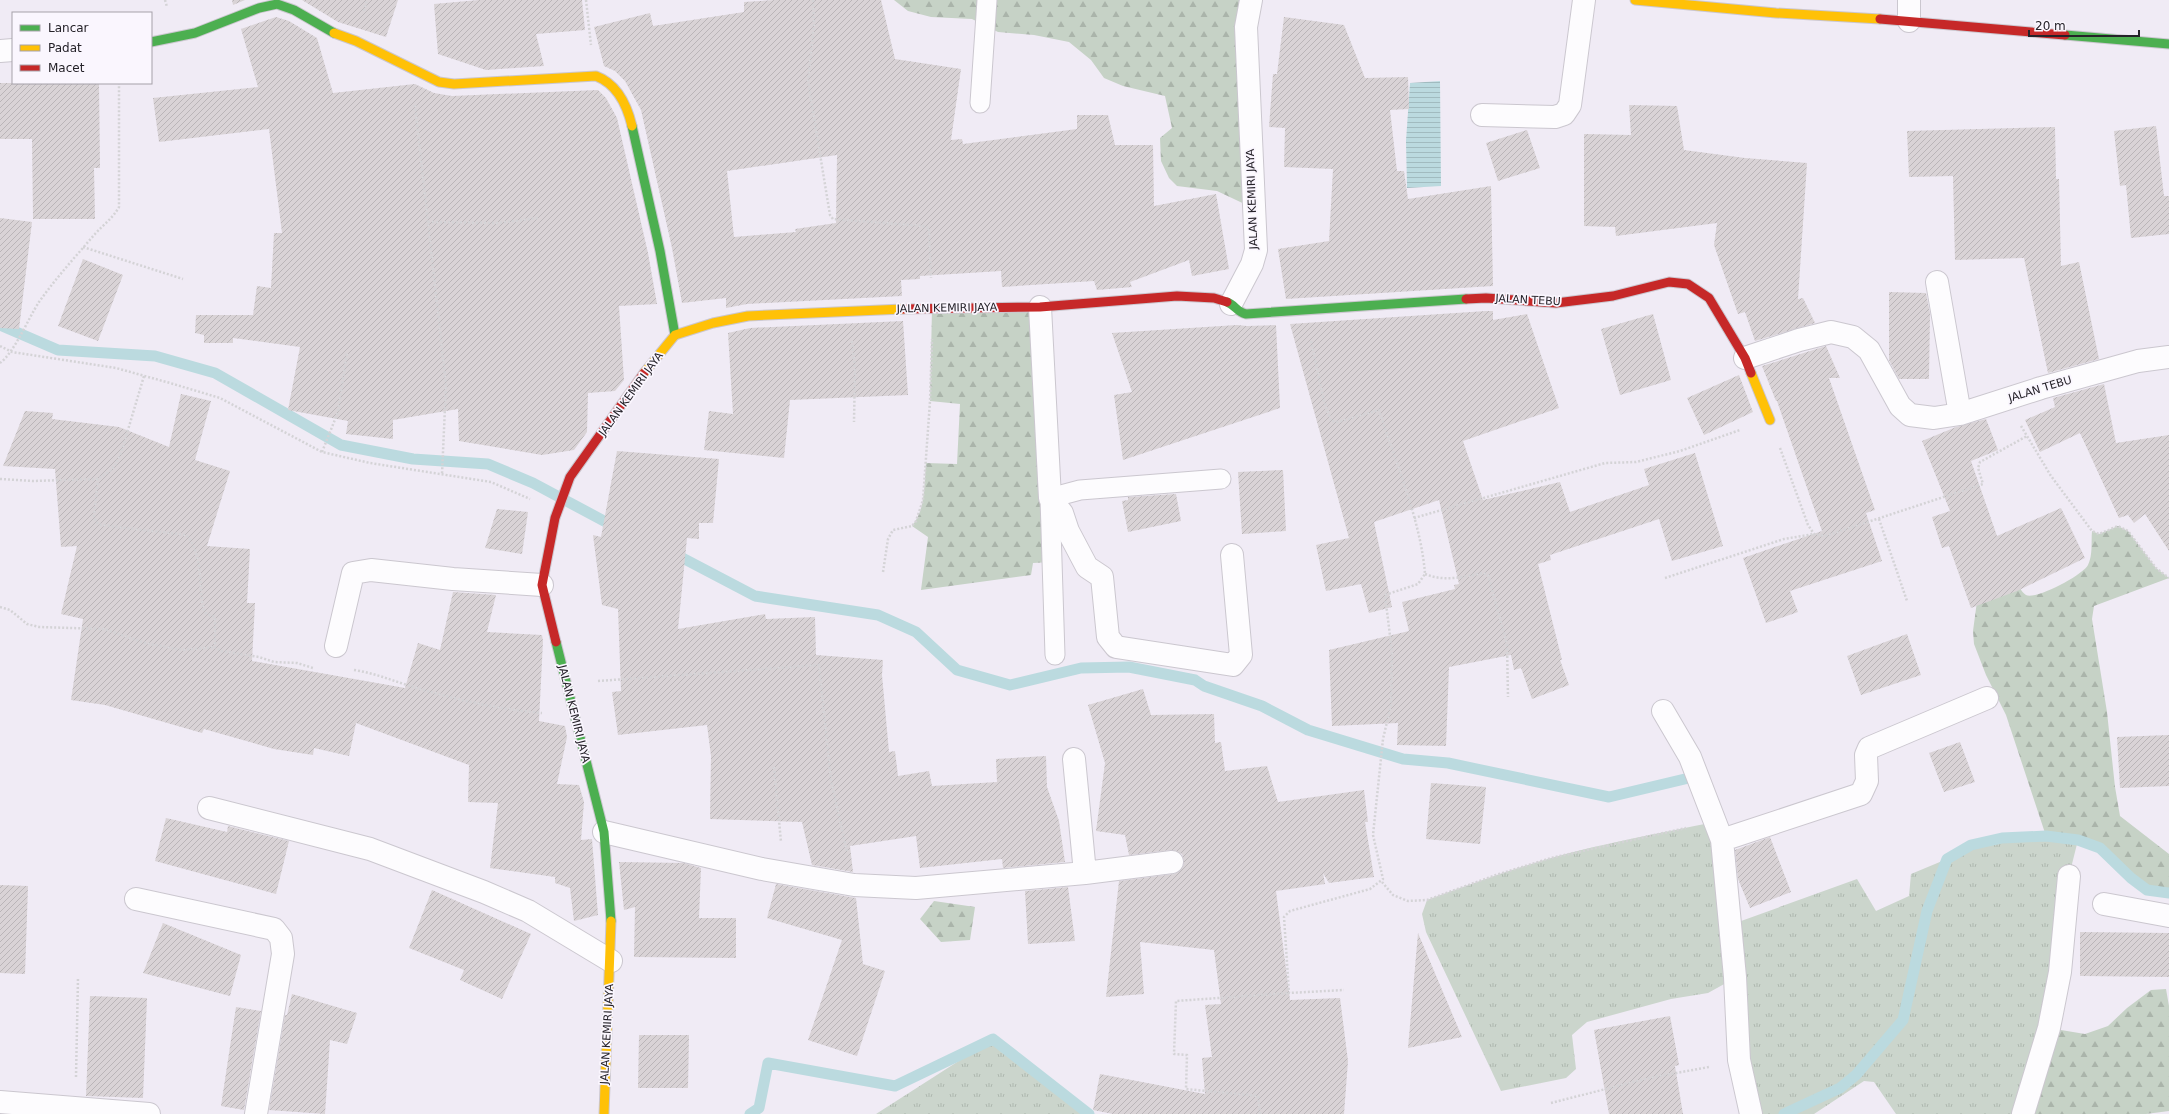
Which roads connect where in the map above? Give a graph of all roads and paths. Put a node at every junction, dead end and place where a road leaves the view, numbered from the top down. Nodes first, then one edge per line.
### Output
1 (586, 0) edge
2 (813, 0) edge
3 (987, 0) edge
4 (1251, 0) edge
5 (1646, 1) edge
6 (1685, 2) edge
7 (1583, 9) edge
8 (1909, 11) edge
9 (152, 42) edge
10 (2169, 44) edge
11 (12, 50) edge
12 (0, 51) edge
13 (410, 67) junction
14 (596, 76) junction
15 (119, 84) edge
16 (980, 103) dead end
17 (1482, 115) dead end
18 (538, 218) dead end
19 (428, 222) junction
20 (83, 247) junction
21 (183, 278) dead end
22 (1937, 282) dead end
23 (1231, 304) junction
24 (1040, 307) junction
25 (932, 309) junction
26 (849, 311) junction
27 (1305, 312) junction
28 (675, 336) junction
29 (0, 346) edge
30 (12, 352) junction
31 (347, 353) dead end
32 (2169, 357) edge
33 (1746, 358) junction
34 (0, 364) edge
35 (144, 376) junction
36 (2006, 399) junction
37 (1960, 414) junction
38 (1770, 420) junction
39 (854, 422) dead end
40 (2027, 436) junction
41 (322, 452) junction
42 (442, 474) junction
43 (0, 479) edge
44 (98, 479) junction
45 (1221, 479) dead end
46 (1050, 498) junction
47 (1414, 518) junction
48 (1878, 519) junction
49 (554, 522) junction
50 (1814, 534) junction
51 (1232, 555) dead end
52 (884, 572) dead end
53 (1425, 574) junction
54 (1665, 578) dead end
55 (2169, 578) edge
56 (542, 584) junction
57 (1907, 601) dead end
58 (0, 607) edge
59 (336, 646) dead end
60 (215, 647) junction
61 (1055, 655) dead end
62 (316, 668) dead end
63 (351, 670) dead end
64 (566, 683) junction
65 (1508, 697) dead end
66 (1987, 698) dead end
67 (1663, 711) dead end
68 (574, 716) junction
69 (1074, 759) dead end
70 (774, 767) dead end
71 (209, 808) dead end
72 (1718, 831) junction
73 (604, 832) junction
74 (1172, 862) dead end
75 (781, 872) junction
76 (1085, 873) junction
77 (2069, 876) dead end
78 (1382, 882) junction
79 (854, 885) junction
80 (136, 899) dead end
81 (2104, 904) dead end
82 (2169, 916) edge
83 (611, 961) junction
84 (78, 978) dead end
85 (1344, 990) dead end
86 (1289, 993) junction
87 (1739, 1060) junction
88 (0, 1102) edge
89 (1551, 1102) dead end
90 (75, 1107) junction
91 (1750, 1109) edge
92 (149, 1114) edge
93 (256, 1114) edge
94 (604, 1114) edge
95 (1260, 1114) edge
96 (2023, 1114) edge

1 - 14 path
2 - 25 path
3 - 16 lane
4 - 23 street, JALAN KEMIRI JAYA
5 - 6 street
6 - 8 street
7 - 17 street
8 - 10 street
9 - 13 street
11 - 12 street
13 - 14 street
13 - 19 path
14 - 28 street
15 - 20 path
18 - 19 path
19 - 42 path
20 - 21 path
20 - 30 path
22 - 37 street
23 - 24 street, JALAN KEMIRI JAYA
23 - 27 street, JALAN TEBU
24 - 25 street, JALAN KEMIRI JAYA
24 - 46 street
25 - 26 street, JALAN KEMIRI JAYA
25 - 52 path
26 - 28 street, JALAN KEMIRI JAYA
26 - 39 path
27 - 33 street, JALAN TEBU
27 - 47 path
28 - 49 street, JALAN KEMIRI JAYA
29 - 30 path
30 - 34 path
30 - 35 path
31 - 41 path
32 - 36 street, JALAN TEBU
33 - 37 street, JALAN TEBU
33 - 38 street, JALAN TEBU
35 - 41 path
35 - 44 path
36 - 37 street, JALAN TEBU
36 - 40 path
38 - 47 path
38 - 50 path
40 - 48 path
40 - 55 path
41 - 42 path
42 - 49 path
43 - 44 path
44 - 60 path
45 - 46 lane
46 - 51 street
46 - 61 lane
47 - 53 path
48 - 50 path
48 - 57 path
49 - 56 street, JALAN KEMIRI JAYA
50 - 54 path
53 - 65 path
53 - 78 path
56 - 59 street
56 - 64 street, JALAN KEMIRI JAYA
58 - 60 path
60 - 62 path
63 - 68 path
64 - 68 street, JALAN KEMIRI JAYA
64 - 79 path
66 - 72 street
67 - 72 street
68 - 73 street, JALAN KEMIRI JAYA
69 - 76 street
70 - 75 path
71 - 83 street
72 - 78 path
72 - 87 street
73 - 75 street
73 - 83 street, JALAN KEMIRI JAYA
74 - 76 street
75 - 79 street
76 - 79 street
77 - 96 street
78 - 86 path
80 - 93 street
81 - 82 street
83 - 94 street, JALAN KEMIRI JAYA
84 - 90 path
85 - 86 path
86 - 95 path
87 - 89 path
87 - 91 street
88 - 90 street
90 - 92 street

